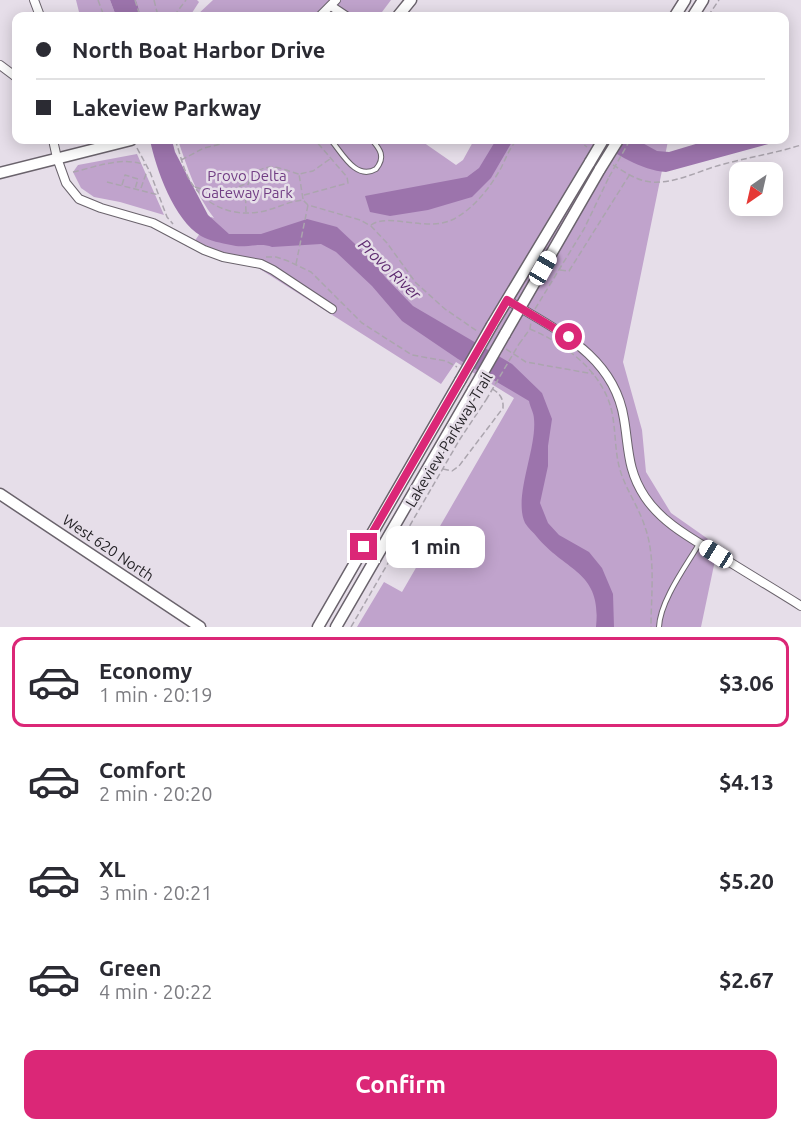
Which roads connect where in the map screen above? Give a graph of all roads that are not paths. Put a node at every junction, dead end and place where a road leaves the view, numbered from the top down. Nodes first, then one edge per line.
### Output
1 (411, 0) edge
2 (401, 12) edge
3 (54, 144) edge
4 (122, 144) edge
5 (334, 144) edge
6 (375, 144) edge
7 (601, 144) edge
8 (616, 144) edge
9 (57, 158) junction
10 (0, 173) edge
11 (507, 300) junction
12 (521, 308) junction
13 (332, 309) dead end
14 (0, 494) edge
15 (699, 543) junction
16 (801, 606) edge
17 (200, 627) edge
18 (318, 627) edge
19 (336, 627) edge
20 (659, 627) edge

1 - 2 street
3 - 9 street
4 - 9 street
5 - 6 lane
7 - 11 street, bridge
8 - 12 street, bridge
9 - 10 street
9 - 13 street
11 - 12 street
11 - 18 street, bridge
12 - 15 street
12 - 19 street, bridge
14 - 17 street, West 620 North
15 - 16 street
15 - 20 lane

